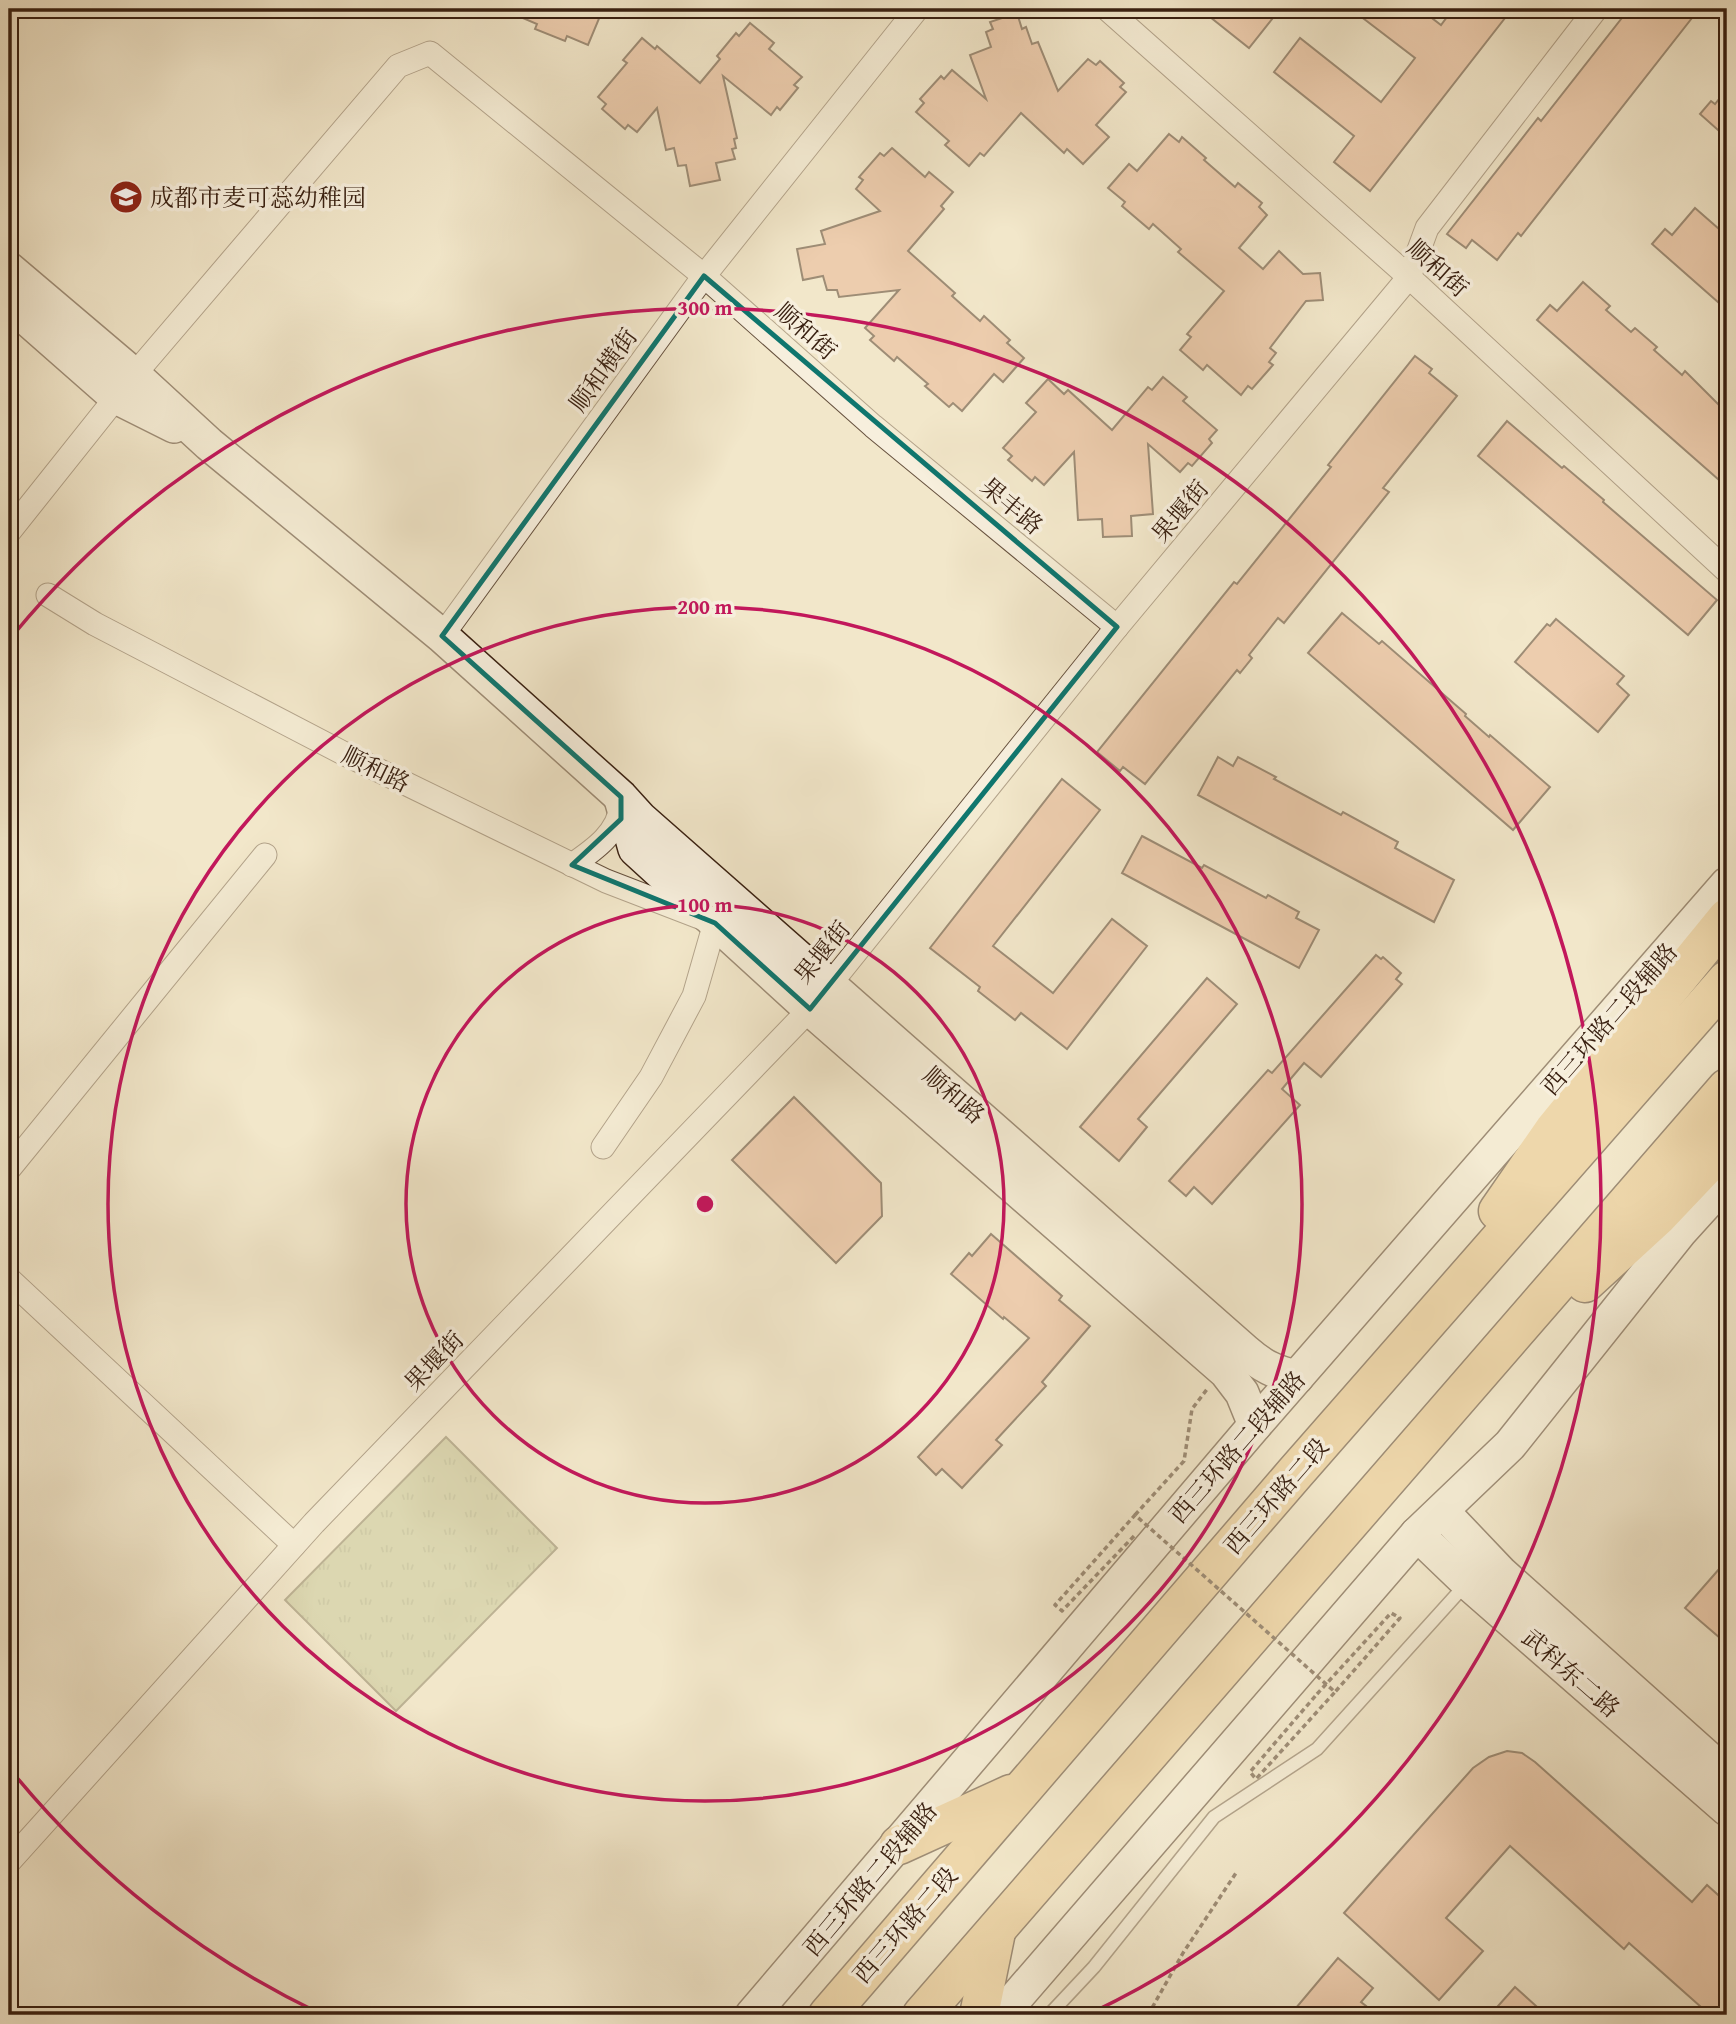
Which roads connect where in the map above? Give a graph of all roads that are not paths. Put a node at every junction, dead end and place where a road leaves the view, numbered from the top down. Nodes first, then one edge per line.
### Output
1 (917, 9) edge
2 (1108, 9) edge
3 (1596, 9) edge
4 (9, 269) edge
5 (704, 276) junction
6 (1409, 277) junction
7 (9, 303) edge
8 (125, 386) junction
9 (873, 426) joint
10 (9, 532) edge
11 (1727, 571) edge
12 (48, 595) dead end
13 (1117, 627) junction
14 (442, 636) junction
15 (632, 822) junction
16 (265, 855) dead end
17 (572, 865) junction
18 (606, 881) junction
19 (1727, 907) edge
20 (715, 923) junction
21 (1727, 980) edge
22 (820, 997) junction
23 (1727, 1088) edge
24 (1727, 1143) edge
25 (603, 1147) dead end
26 (9, 1169) edge
27 (1727, 1180) edge
28 (9, 1279) edge
29 (1400, 1354) junction
30 (1297, 1377) junction
31 (1454, 1402) junction
32 (1255, 1425) junction
33 (1442, 1511) junction
34 (1417, 1534) junction
35 (294, 1545) junction
36 (1467, 1582) junction
37 (1727, 1775) edge
38 (1023, 1789) junction
39 (1727, 1809) edge
40 (899, 1845) junction
41 (9, 1861) edge
42 (997, 1929) junction
43 (752, 2015) edge
44 (828, 2015) edge
45 (922, 2015) edge
46 (979, 2015) edge
47 (1001, 2015) edge
48 (1049, 2015) edge

1 - 5 street, 顺和横街
2 - 6 street, 顺和街
3 - 6 street, 果堰街
4 - 8 street, 顺和路
5 - 8 street, 顺和街
5 - 9 street, 顺和街
5 - 14 street, 顺和横街
6 - 11 street, 顺和街
6 - 13 street, 果堰街
7 - 8 street, 顺和路
8 - 10 street
8 - 14 street, 顺和路
9 - 13 street, 果丰路
12 - 17 street, 顺和路
13 - 22 street, 果堰街
14 - 15 street, 顺和路
15 - 17 street
15 - 18 street
15 - 20 street, 顺和路
15 - 22 street, 顺和路
16 - 26 street
17 - 18 street, 顺和路
18 - 20 street, 顺和路
19 - 29 highway
19 - 30 street, 西三环路二段辅路
20 - 22 street, 顺和路
20 - 25 street
21 - 29 highway, 西三环路二段
22 - 30 street, 顺和路
22 - 32 street, 顺和路
22 - 35 street, 果堰街
23 - 31 highway
24 - 31 highway
27 - 33 street
28 - 35 street
29 - 38 highway, 西三环路二段
30 - 32 street, 西三环路二段辅路
31 - 42 highway
32 - 40 street, 西三环路二段辅路
33 - 34 street
33 - 37 street, 武科东二路
34 - 36 street, 武科东二路
34 - 47 street
35 - 41 street, 果堰街
36 - 39 street, 武科东二路
36 - 48 lane
38 - 40 highway
38 - 44 highway, 西三环路二段
40 - 43 street, 西三环路二段辅路
42 - 45 highway
42 - 46 highway

